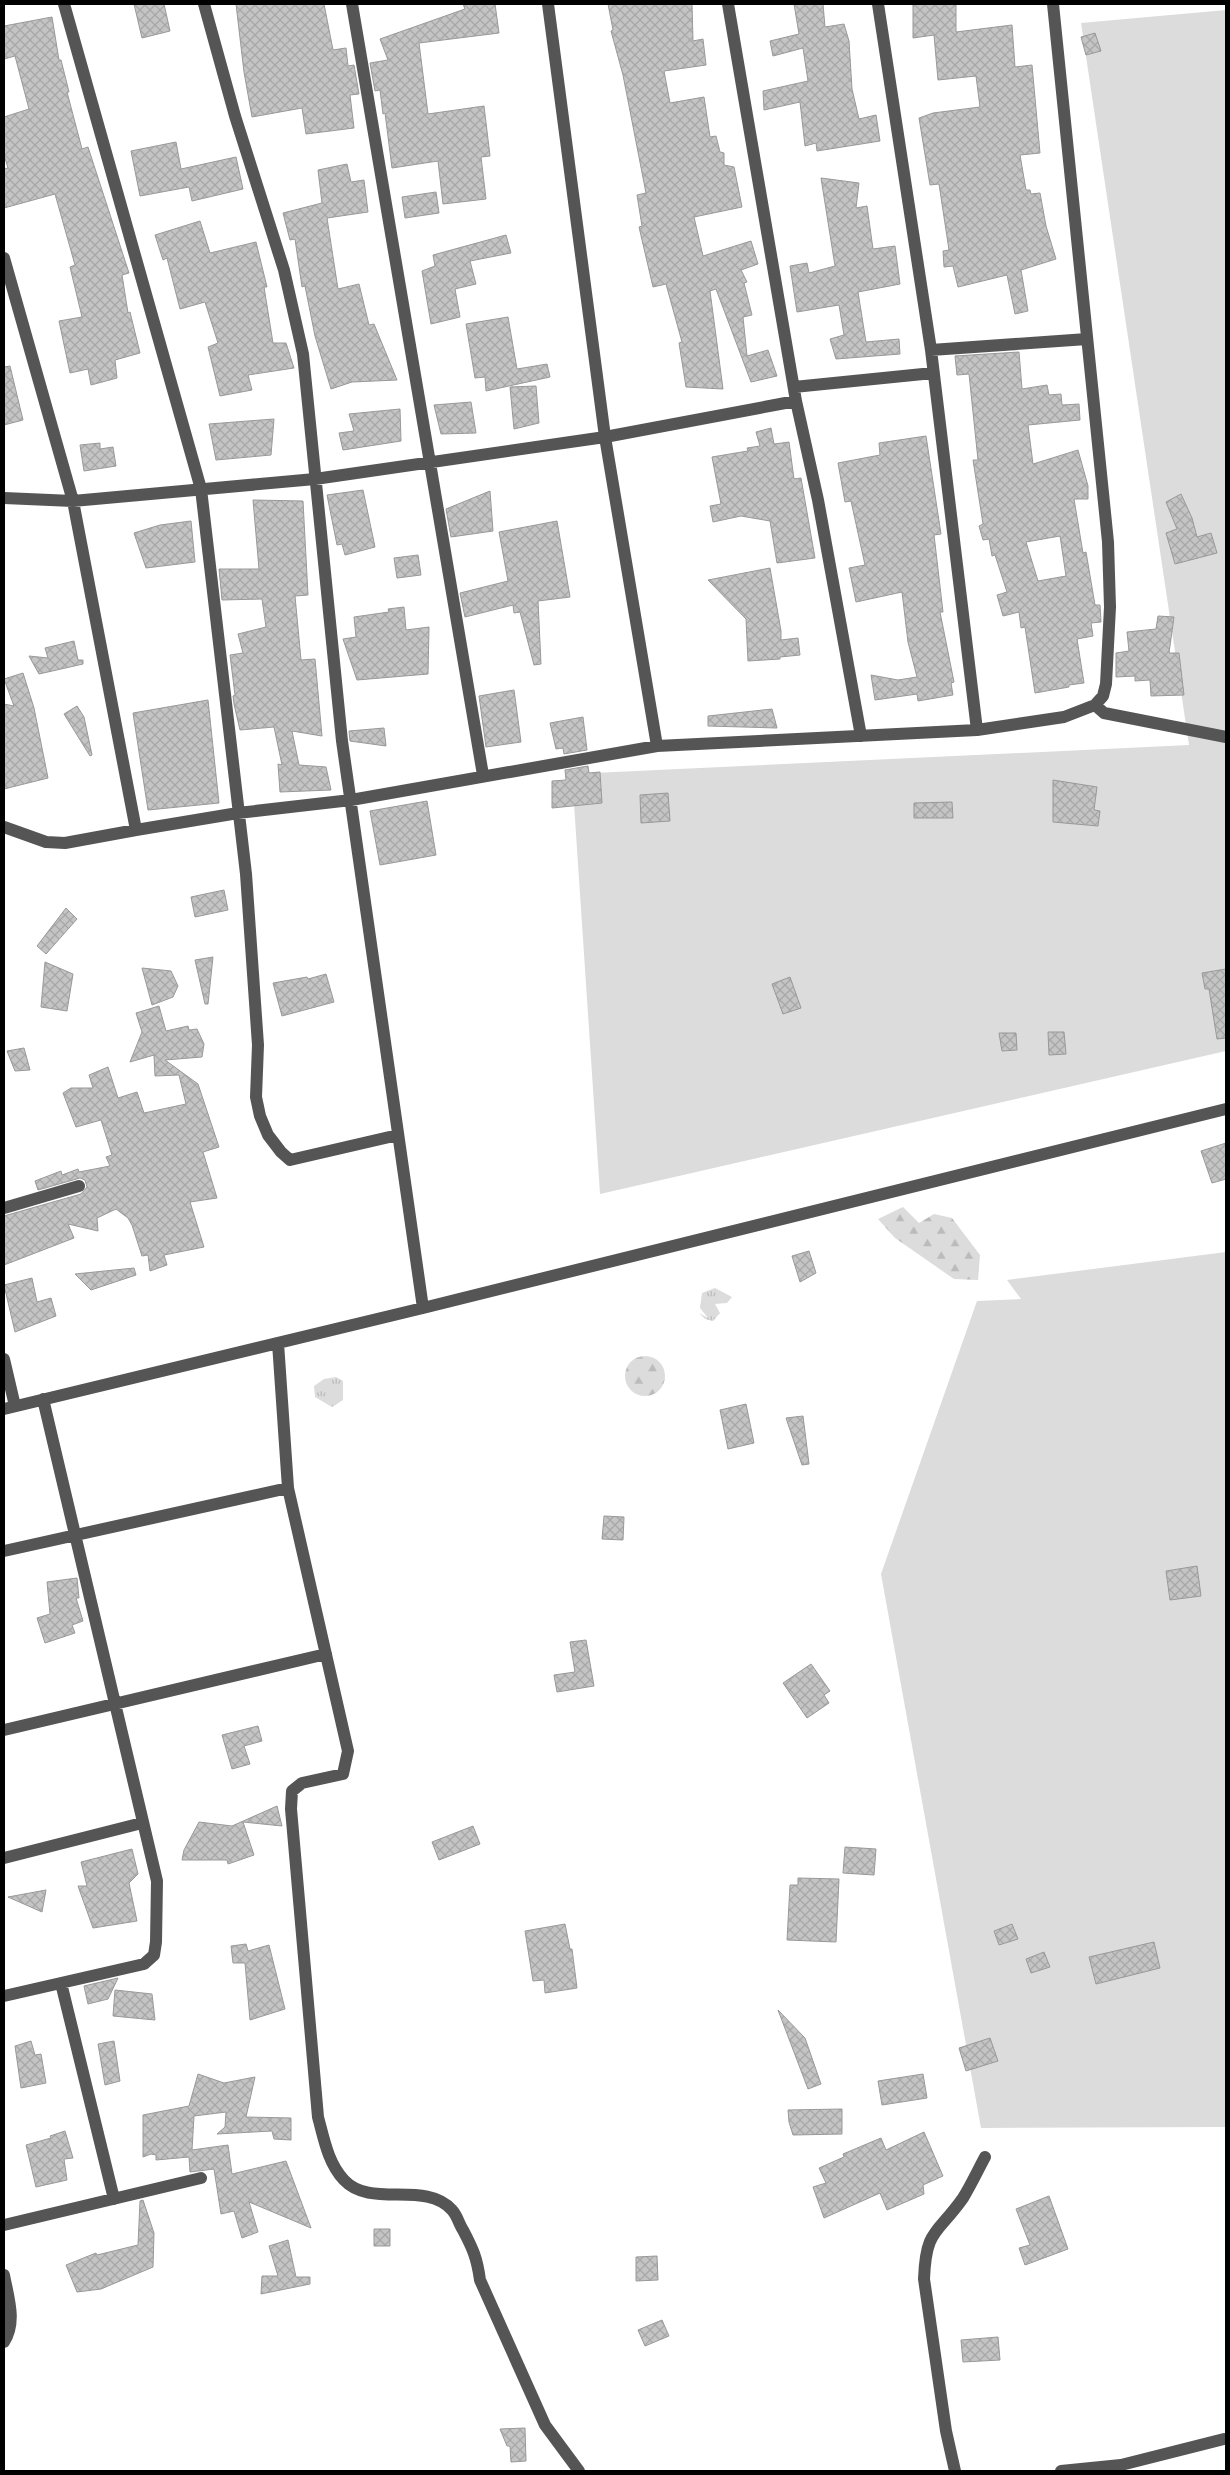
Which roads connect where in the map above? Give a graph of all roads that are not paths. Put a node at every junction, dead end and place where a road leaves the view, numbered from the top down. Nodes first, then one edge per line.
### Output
1 (64, 4) edge
2 (204, 4) edge
3 (352, 4) edge
4 (548, 4) edge
5 (728, 4) edge
6 (878, 4) edge
7 (1052, 4) edge
8 (4, 258) edge
9 (1086, 339) junction
10 (931, 350) junction
11 (933, 373) junction
12 (794, 387) junction
13 (796, 402) junction
14 (605, 436) junction
15 (430, 462) junction
16 (316, 479) junction
17 (201, 489) junction
18 (4, 498) edge
19 (73, 501) junction
20 (1095, 705) junction
21 (977, 730) junction
22 (861, 736) junction
23 (1226, 737) edge
24 (657, 746) junction
25 (483, 775) junction
26 (352, 800) junction
27 (238, 813) junction
28 (4, 827) edge
29 (136, 830) junction
30 (1226, 1108) edge
31 (398, 1135) junction
32 (79, 1186) dead end
33 (4, 1208) edge
34 (422, 1308) junction
35 (278, 1343) junction
36 (4, 1359) edge
37 (43, 1399) junction
38 (9, 1407) edge
39 (288, 1488) junction
40 (75, 1535) junction
41 (4, 1551) edge
42 (326, 1654) junction
43 (114, 1703) junction
44 (4, 1730) edge
45 (142, 1823) junction
46 (4, 1858) edge
47 (61, 1983) junction
48 (4, 1996) edge
49 (985, 2157) dead end
50 (201, 2178) dead end
51 (114, 2199) junction
52 (4, 2225) edge
53 (4, 2276) edge
54 (4, 2342) edge
55 (1224, 2439) dead end
56 (579, 2471) edge
57 (955, 2471) edge
58 (1060, 2471) edge

1 - 17 street
2 - 16 street
3 - 15 street
4 - 14 street
5 - 12 street
6 - 10 street
7 - 9 street
8 - 19 street
9 - 10 street
9 - 20 street
10 - 11 street
11 - 12 street
11 - 21 street
12 - 13 street
13 - 14 street
13 - 22 street
14 - 15 street
14 - 24 street
15 - 16 street
15 - 25 street
16 - 17 street
16 - 26 street
17 - 19 street
17 - 27 street
18 - 19 street
19 - 29 street
20 - 21 street
20 - 23 street
21 - 22 street
22 - 24 street
24 - 25 street
25 - 26 street
26 - 27 street
26 - 31 street
27 - 29 street
27 - 31 street
28 - 29 street
30 - 34 street
31 - 34 street
32 - 33 street
34 - 35 street
35 - 37 street
35 - 39 street
36 - 38 street
37 - 38 street
37 - 40 street
39 - 40 street
39 - 42 street
40 - 41 street
40 - 43 street
42 - 43 street
42 - 56 street
43 - 44 street
43 - 45 street
45 - 46 street
45 - 47 street
47 - 48 street
47 - 51 street
49 - 57 street
50 - 51 street
51 - 52 street
53 - 54 street
55 - 58 street

